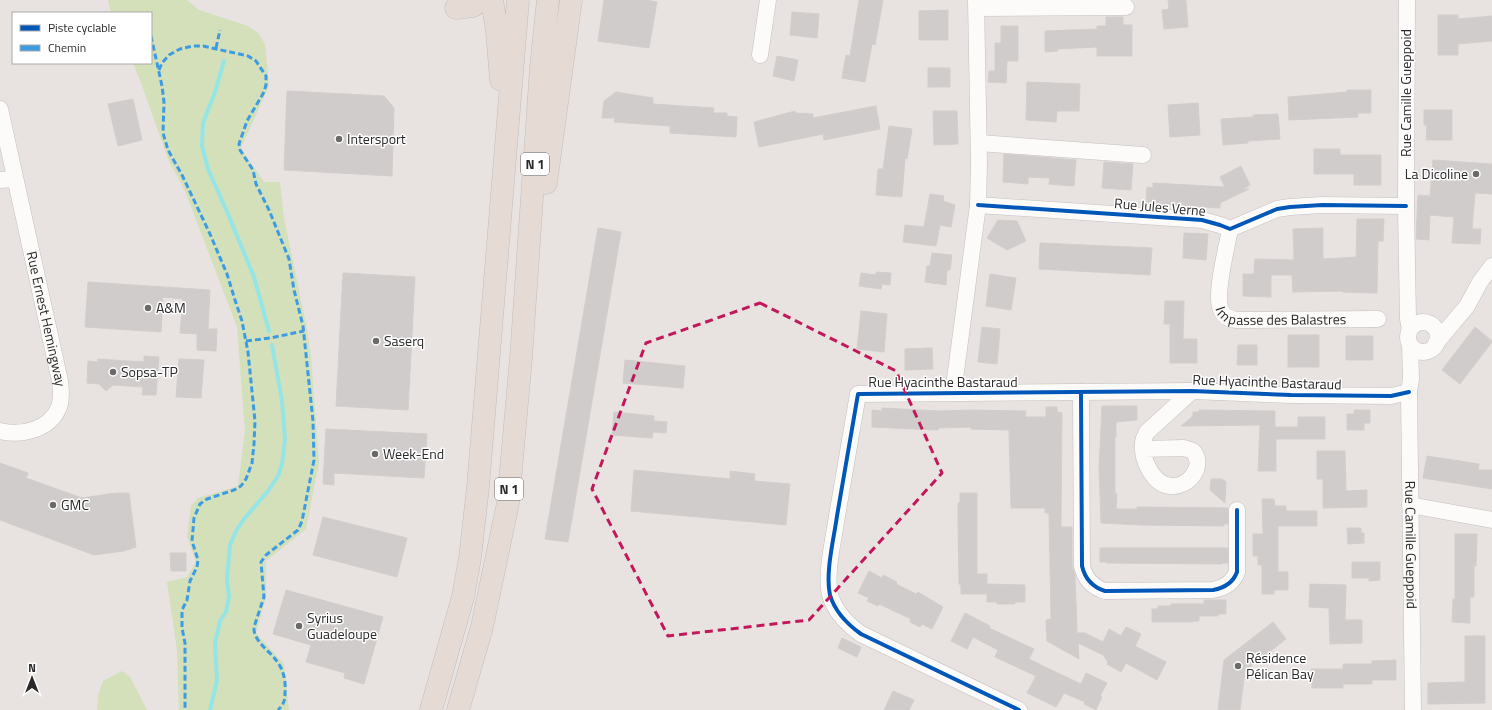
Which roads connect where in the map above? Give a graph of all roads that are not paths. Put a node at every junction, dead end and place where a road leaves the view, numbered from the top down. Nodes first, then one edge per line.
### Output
1 (479, 0) edge
2 (492, 0) edge
3 (518, 0) edge
4 (548, 0) edge
5 (571, 0) edge
6 (768, 0) edge
7 (1406, 0) edge
8 (976, 4) edge
9 (1126, 7) dead end
10 (456, 8) dead end
11 (760, 55) dead end
12 (0, 109) edge
13 (979, 143) junction
14 (506, 145) junction
15 (1143, 156) dead end
16 (8, 180) edge
17 (978, 205) junction
18 (1406, 206) junction
19 (1230, 229) junction
20 (528, 262) junction
21 (1492, 266) edge
22 (1480, 282) junction
23 (1378, 319) dead end
24 (1430, 324) junction
25 (1410, 337) junction
26 (1431, 347) junction
27 (955, 379) dead end
28 (1410, 385) junction
29 (1192, 391) junction
30 (1081, 392) junction
31 (0, 431) edge
32 (1143, 448) dead end
33 (1410, 505) junction
34 (1237, 510) dead end
35 (1492, 520) edge
36 (431, 710) edge
37 (458, 710) edge
38 (1019, 710) edge
39 (1413, 710) edge

1 - 10 highway
2 - 14 highway
3 - 14 highway, N 1
4 - 20 highway, N 1
5 - 20 highway
6 - 11 street
7 - 18 street, Rue Camille Gueppoid
8 - 9 street
8 - 13 street
12 - 16 street, Rue Ernest Hemingway
13 - 15 street
13 - 17 street
14 - 36 highway, N 1
16 - 31 street, Rue Ernest Hemingway
17 - 19 street, Rue Jules Verne
17 - 27 street
18 - 19 street
18 - 25 street, Rue Camille Gueppoid
19 - 23 street, Impasse des Balastres
20 - 37 highway, N 1
21 - 22 street
22 - 24 street
22 - 26 street
24 - 25 street
24 - 26 street
25 - 26 street
25 - 28 street, Rue Camille Gueppoid
26 - 28 street
28 - 29 street, Rue Hyacinthe Bastaraud
28 - 33 street, Rue Camille Gueppoid
29 - 30 street, Rue Hyacinthe Bastaraud
29 - 32 street
30 - 34 street
30 - 38 street, Rue Hyacinthe Bastaraud
33 - 35 street
33 - 39 street, Rue Camille Gueppoid

